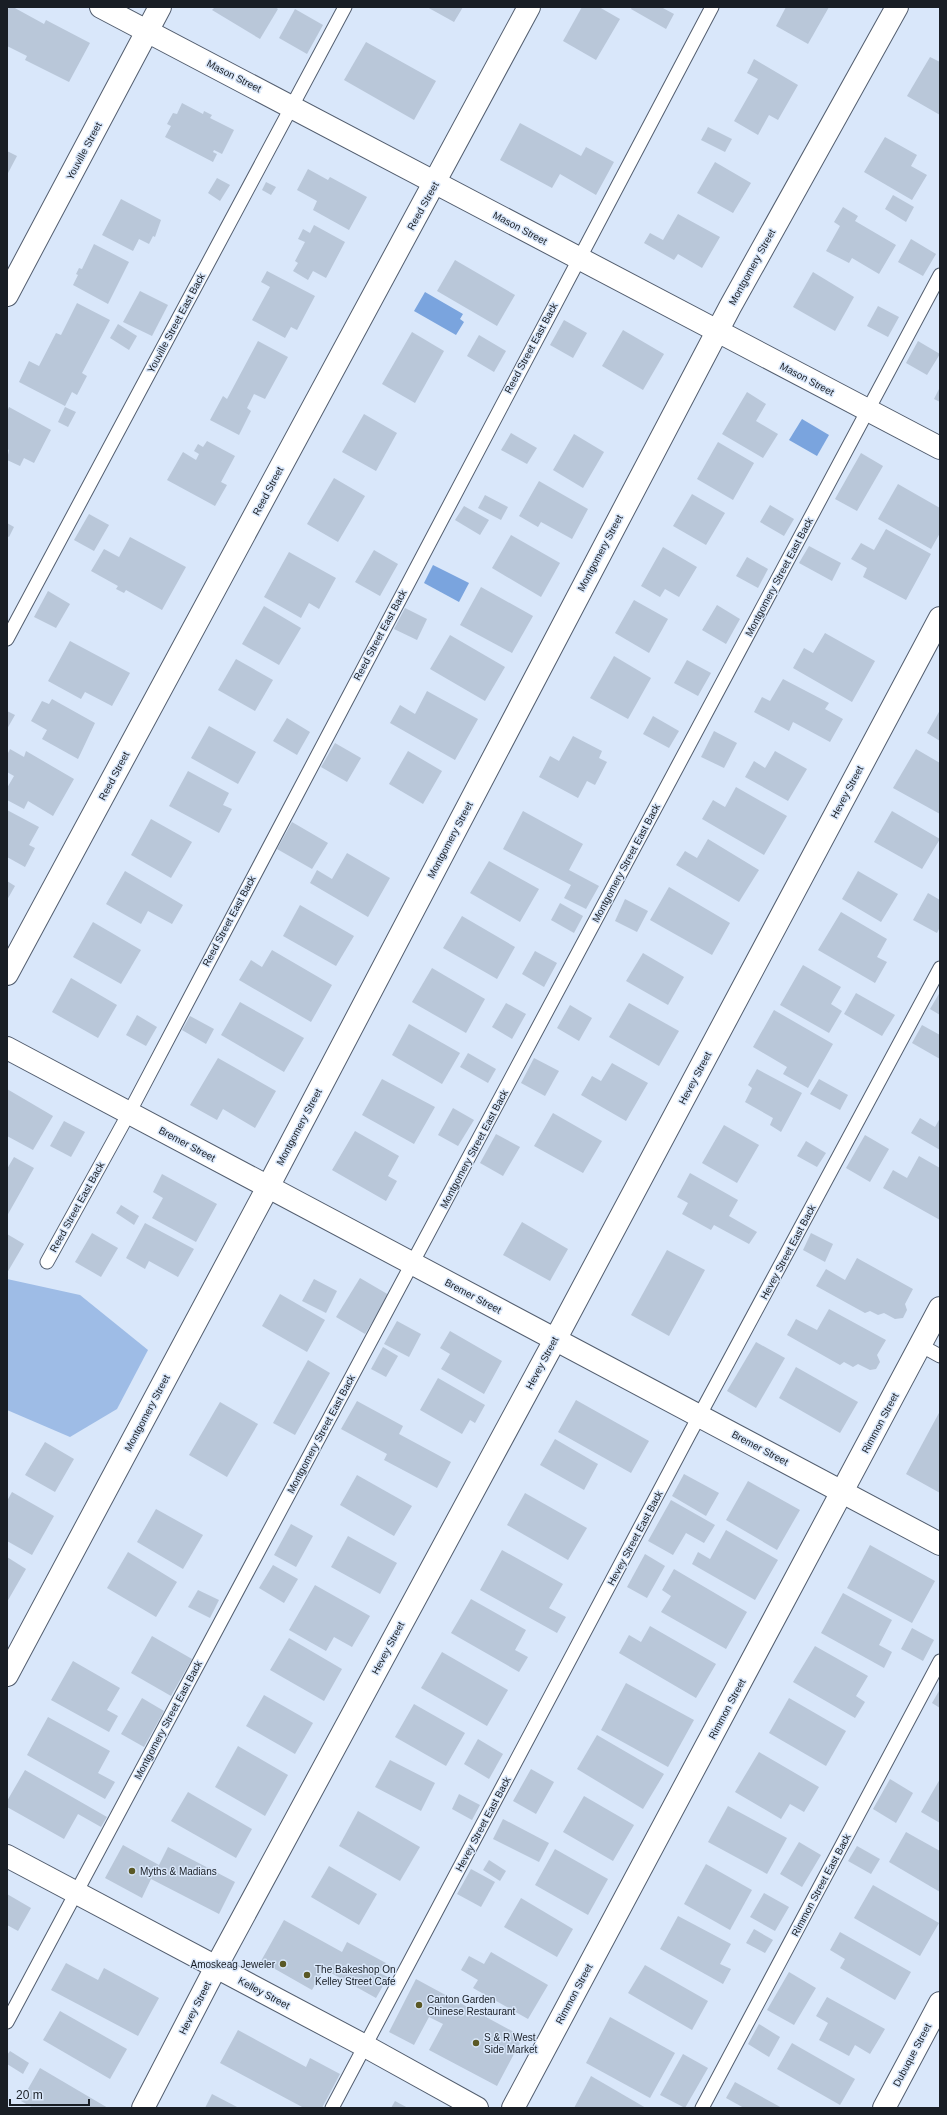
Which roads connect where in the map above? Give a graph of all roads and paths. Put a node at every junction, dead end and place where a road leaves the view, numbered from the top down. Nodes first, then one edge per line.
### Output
1 (101, 7) edge
2 (160, 7) edge
3 (345, 7) edge
4 (529, 7) edge
5 (712, 7) edge
6 (897, 7) edge
7 (147, 32) junction
8 (292, 106) junction
9 (435, 183) junction
10 (578, 259) junction
11 (940, 275) edge
12 (7, 295) edge
13 (716, 331) junction
14 (868, 411) junction
15 (940, 448) edge
16 (940, 618) edge
17 (7, 639) edge
18 (940, 968) edge
19 (7, 974) edge
20 (7, 1048) edge
21 (129, 1113) junction
22 (268, 1187) junction
23 (47, 1262) dead end
24 (412, 1264) junction
25 (940, 1308) edge
26 (555, 1340) junction
27 (920, 1346) junction
28 (940, 1356) edge
29 (699, 1416) junction
30 (843, 1493) junction
31 (940, 1544) edge
32 (940, 1661) edge
33 (7, 1675) edge
34 (7, 1856) edge
35 (75, 1893) junction
36 (216, 1967) junction
37 (940, 2003) edge
38 (7, 2022) edge
39 (365, 2046) junction
40 (143, 2108) edge
41 (332, 2108) edge
42 (477, 2108) edge
43 (513, 2108) edge
44 (702, 2108) edge
45 (884, 2108) edge

1 - 7 street, Mason Street
2 - 7 street, Youville Street
3 - 8 lane, Youville Street East Back
4 - 9 street, Reed Street
5 - 10 lane, Reed Street East Back
6 - 13 street, Montgomery Street
7 - 8 street, Mason Street
7 - 12 street, Youville Street
8 - 9 street, Mason Street
8 - 17 lane, Youville Street East Back
9 - 10 street, Mason Street
9 - 19 street, Reed Street
10 - 13 street, Mason Street
10 - 21 lane, Reed Street East Back
11 - 14 lane, Montgomery Street East Back
13 - 14 street, Mason Street
13 - 22 street, Montgomery Street
14 - 15 street, Mason Street
14 - 24 lane, Montgomery Street East Back
16 - 26 street, Hevey Street
18 - 29 lane, Hevey Street East Back
20 - 21 street, Bremer Street
21 - 22 street, Bremer Street
21 - 23 lane, Reed Street East Back
22 - 24 street, Bremer Street
22 - 33 street, Montgomery Street
24 - 26 street, Bremer Street
24 - 35 lane, Montgomery Street East Back
25 - 27 street, Rimmon Street
26 - 29 street, Bremer Street
26 - 36 street, Hevey Street
27 - 28 lane
27 - 30 street, Rimmon Street
29 - 30 street, Bremer Street
29 - 39 lane, Hevey Street East Back
30 - 31 street, Bremer Street
30 - 43 street, Rimmon Street
32 - 44 lane, Rimmon Street East Back
34 - 35 street, Kelley Street
35 - 36 street, Kelley Street
35 - 38 lane, Montgomery Street East Back
36 - 39 street, Kelley Street
36 - 40 street, Hevey Street
37 - 45 street, Dubuque Street
39 - 41 lane, Hevey Street East Back
39 - 42 street, Kelley Street

